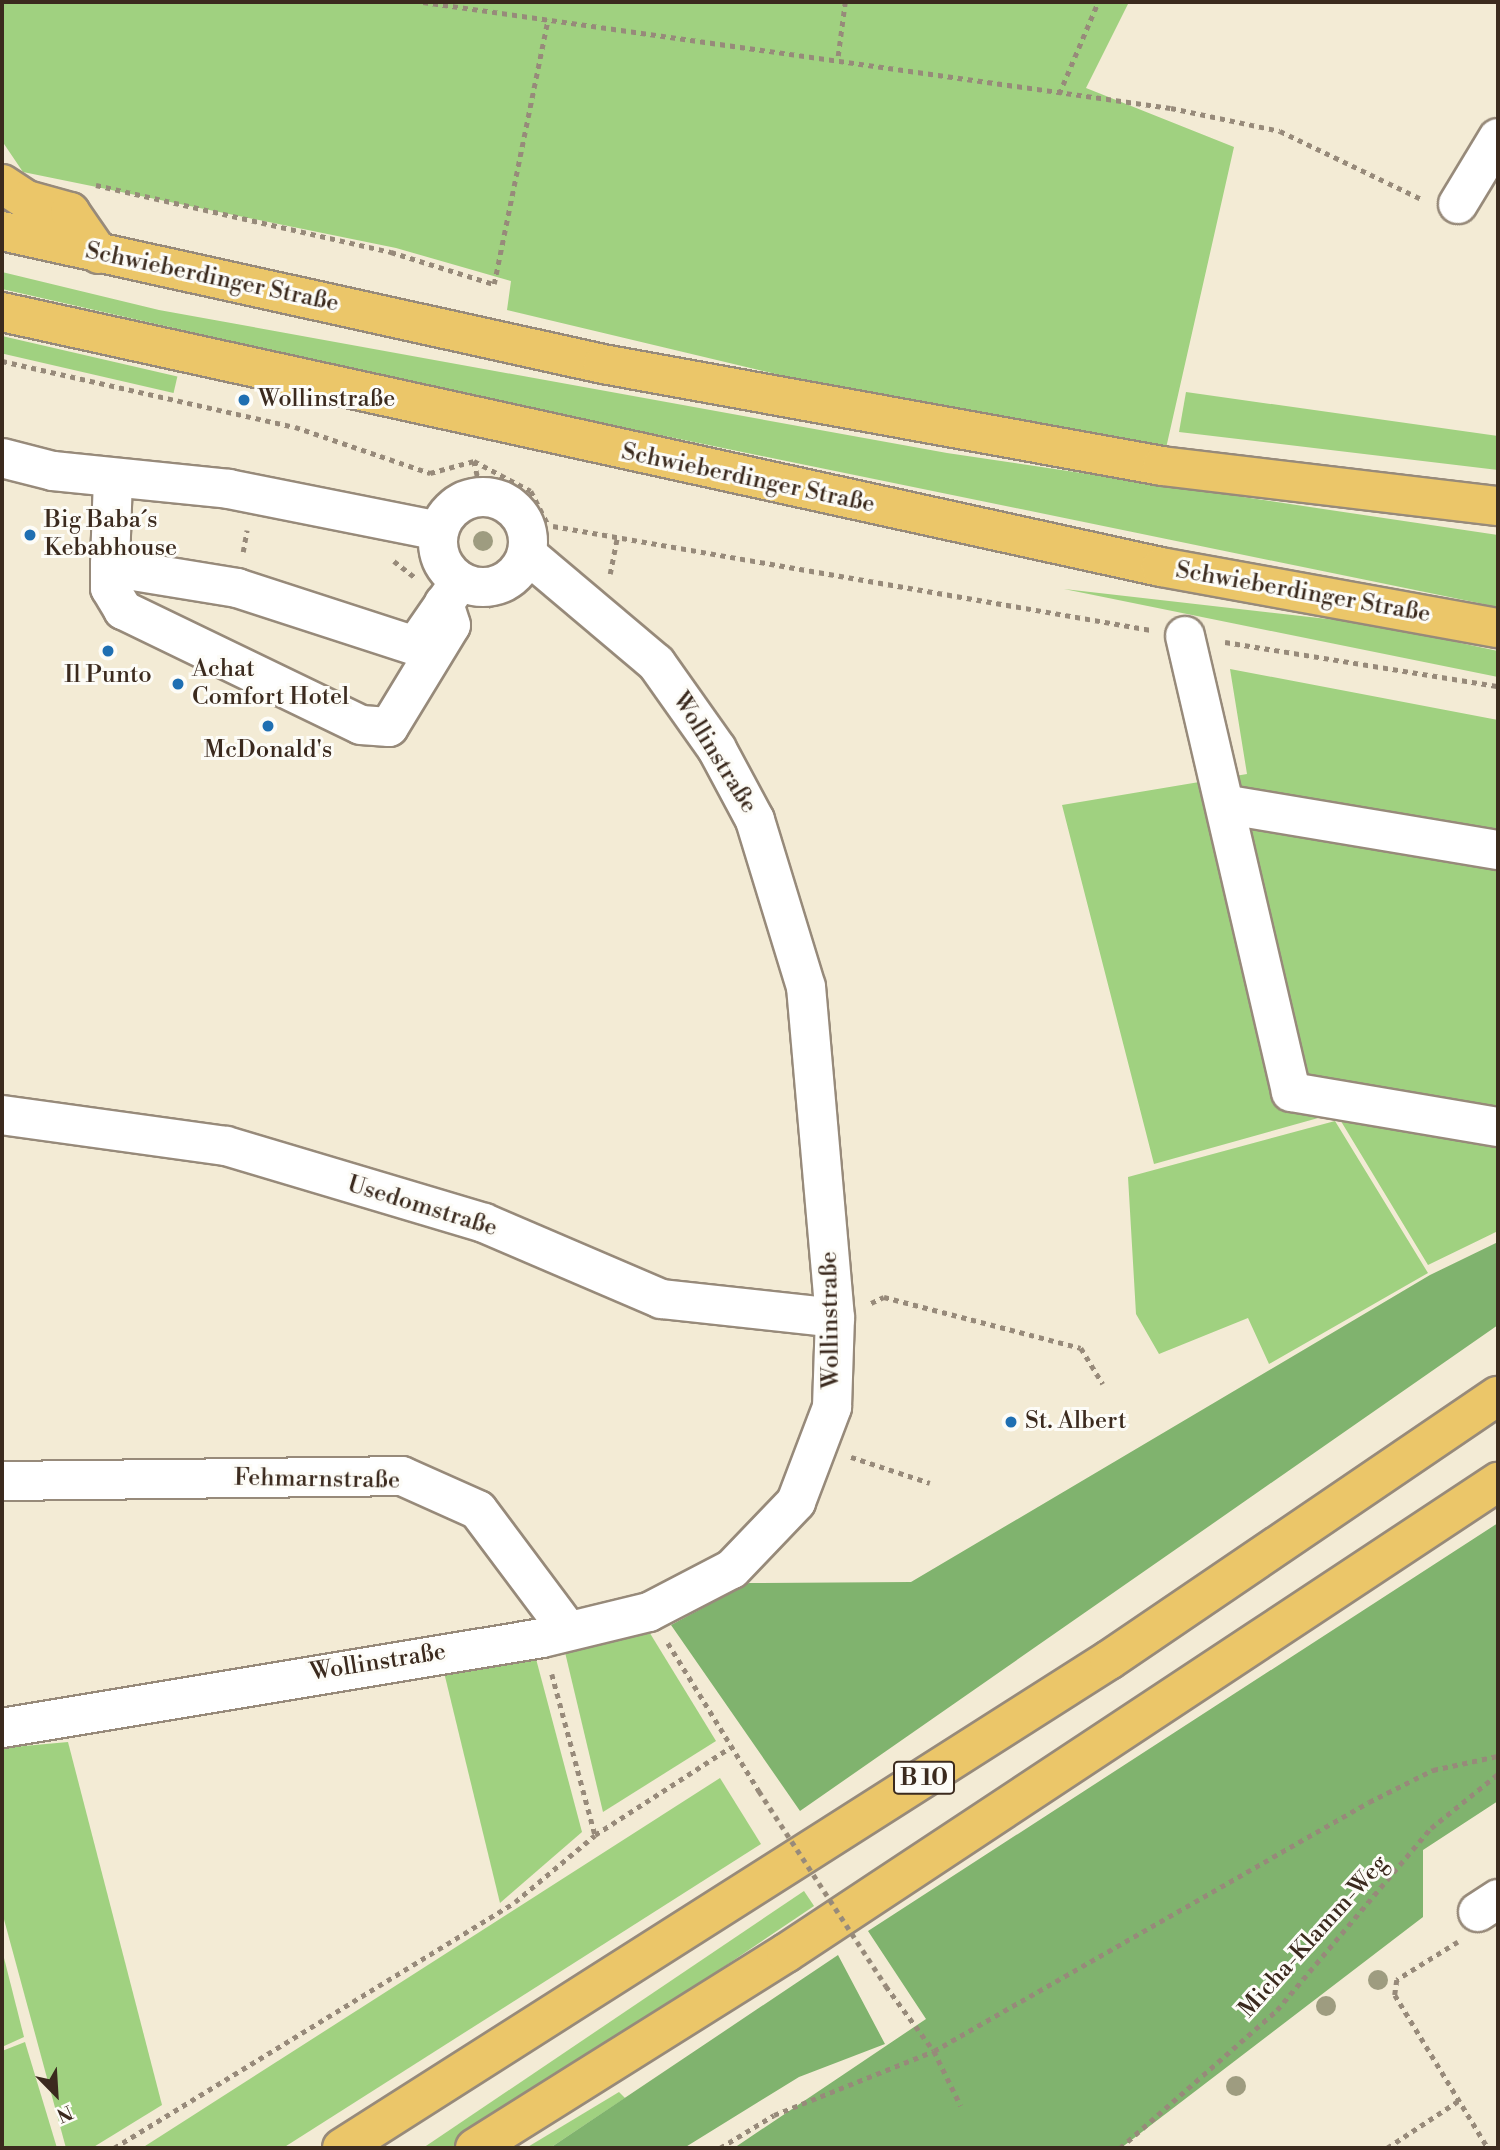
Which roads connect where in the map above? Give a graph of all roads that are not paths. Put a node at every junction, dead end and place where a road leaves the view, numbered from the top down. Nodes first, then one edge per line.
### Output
1 (1498, 138) edge
2 (2, 184) edge
3 (1458, 204) road end
4 (2, 231) edge
5 (99, 254) junction
6 (2, 312) edge
7 (2, 458) edge
8 (113, 478) junction
9 (1498, 506) edge
10 (439, 531) junction
11 (532, 532) junction
12 (110, 565) junction
13 (452, 592) junction
14 (1498, 628) edge
15 (1185, 636) road end
16 (1228, 805) junction
17 (1498, 850) edge
18 (2, 1115) edge
19 (1498, 1128) edge
20 (835, 1318) junction
21 (1498, 1395) edge
22 (2, 1481) edge
23 (1498, 1482) edge
24 (554, 1633) junction
25 (2, 1728) edge
26 (342, 2148) edge
27 (475, 2148) edge

1 - 3 street
2 - 5 main road
4 - 5 main road, Schwieberdinger Straße
5 - 9 main road, Schwieberdinger Straße
6 - 14 main road, Schwieberdinger Straße
7 - 8 street
8 - 10 street
8 - 12 street
10 - 11 street, Wollinstraße
10 - 13 street
11 - 13 street
11 - 20 street, Wollinstraße
12 - 13 street
12 - 13 street
15 - 16 street
16 - 17 street
16 - 19 street
18 - 20 street, Usedomstraße
20 - 24 street, Wollinstraße
21 - 26 main road, B 10
22 - 24 street, Fehmarnstraße
23 - 27 main road, B 10
24 - 25 street, Wollinstraße

